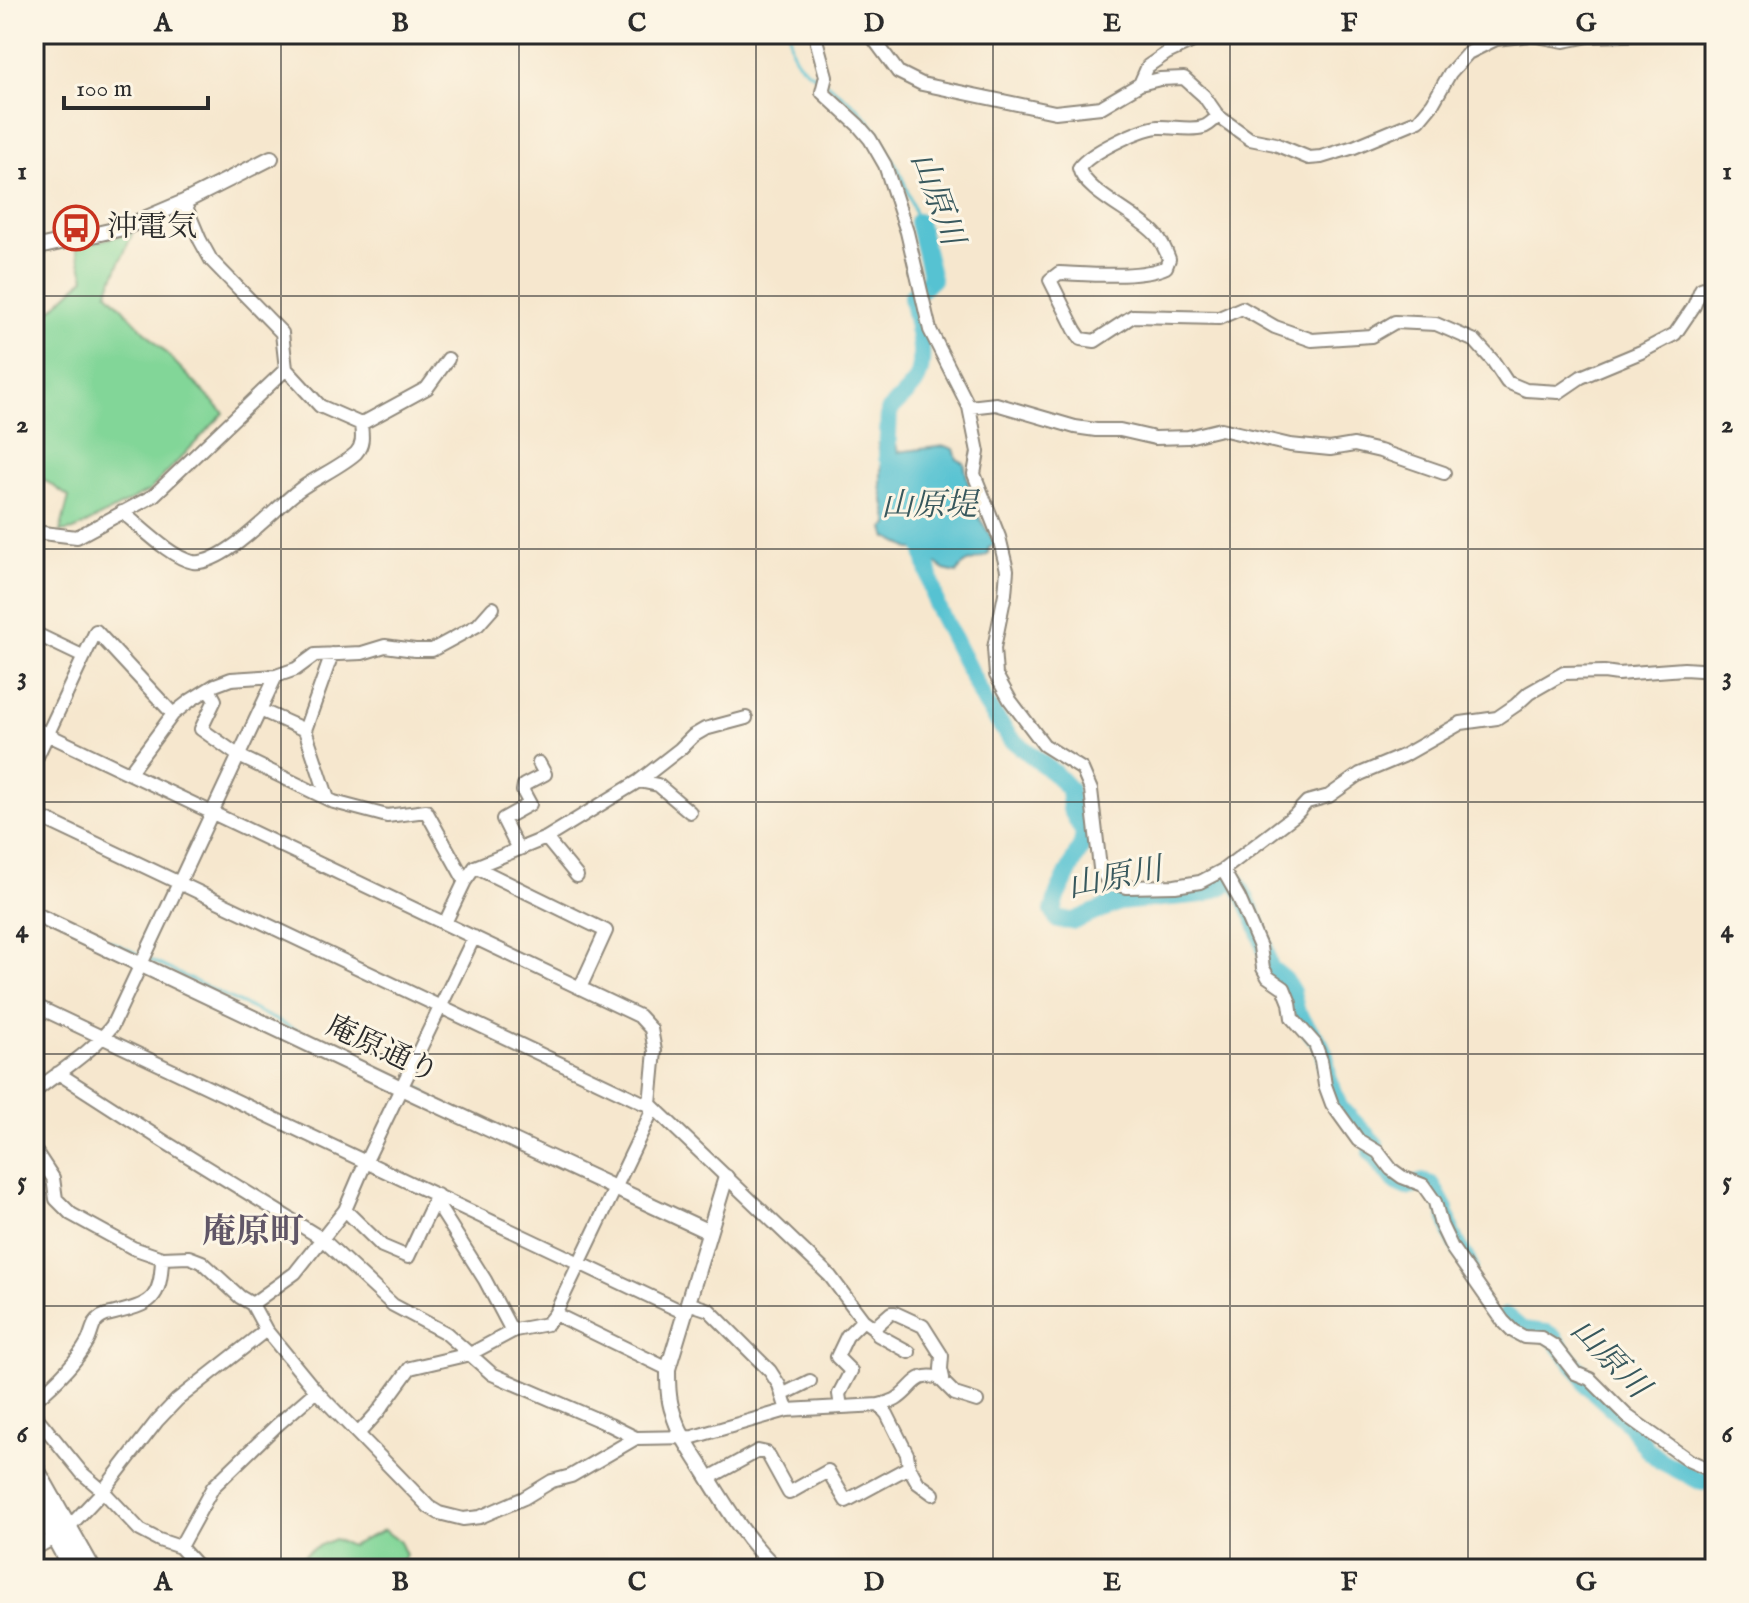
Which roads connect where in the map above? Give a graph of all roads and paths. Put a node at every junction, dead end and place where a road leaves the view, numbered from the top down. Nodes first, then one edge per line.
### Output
1 (817, 34) edge
2 (870, 34) edge
3 (1208, 34) edge
4 (1662, 34) edge
5 (1140, 84) junction
6 (1218, 116) junction
7 (271, 158) dead end
8 (184, 202) junction
9 (34, 248) edge
10 (1715, 284) edge
11 (448, 359) dead end
12 (286, 369) junction
13 (969, 407) junction
14 (361, 424) junction
15 (1444, 473) dead end
16 (122, 512) junction
17 (34, 532) edge
18 (493, 608) dead end
19 (34, 633) edge
20 (332, 654) junction
21 (84, 657) junction
22 (1715, 671) edge
23 (276, 676) junction
24 (209, 689) junction
25 (260, 710) junction
26 (173, 714) junction
27 (746, 718) dead end
28 (34, 728) edge
29 (305, 730) junction
30 (47, 735) junction
31 (239, 756) junction
32 (34, 763) edge
33 (539, 763) dead end
34 (129, 773) junction
35 (639, 781) junction
36 (328, 799) junction
37 (690, 812) dead end
38 (213, 813) junction
39 (34, 814) edge
40 (546, 838) junction
41 (518, 849) junction
42 (475, 867) junction
43 (1223, 870) junction
44 (577, 876) dead end
45 (465, 881) junction
46 (179, 883) junction
47 (34, 914) edge
48 (445, 923) junction
49 (474, 937) junction
50 (140, 963) junction
51 (580, 988) junction
52 (34, 1005) edge
53 (440, 1007) junction
54 (103, 1037) junction
55 (58, 1073) junction
56 (401, 1088) junction
57 (34, 1092) edge
58 (650, 1104) junction
59 (34, 1149) edge
60 (366, 1161) junction
61 (726, 1177) junction
62 (614, 1187) junction
63 (436, 1198) junction
64 (345, 1210) junction
65 (709, 1232) junction
66 (321, 1238) junction
67 (162, 1258) junction
68 (580, 1263) junction
69 (252, 1304) junction
70 (686, 1308) junction
71 (555, 1314) junction
72 (868, 1324) junction
73 (266, 1330) junction
74 (512, 1331) junction
75 (909, 1352) dead end
76 (470, 1354) junction
77 (668, 1369) junction
78 (943, 1378) junction
79 (810, 1381) dead end
80 (316, 1391) junction
81 (782, 1395) junction
82 (34, 1401) edge
83 (977, 1401) dead end
84 (879, 1405) junction
85 (841, 1407) junction
86 (787, 1410) junction
87 (34, 1414) edge
88 (358, 1434) junction
89 (636, 1438) junction
90 (683, 1438) junction
91 (909, 1467) junction
92 (34, 1468) edge
93 (1715, 1472) edge
94 (709, 1478) junction
95 (103, 1491) junction
96 (933, 1494) dead end
97 (34, 1497) edge
98 (62, 1532) junction
99 (180, 1547) junction
100 (34, 1549) edge
101 (73, 1569) edge
102 (91, 1569) edge
103 (200, 1569) edge
104 (777, 1569) edge

1 - 13 street
2 - 5 street
3 - 5 street
4 - 6 street
5 - 6 street
6 - 10 street
7 - 8 street
8 - 9 street
8 - 12 street
11 - 14 street
12 - 14 street
12 - 16 street
13 - 15 street
13 - 43 street
14 - 16 street
16 - 17 street
18 - 20 street
19 - 21 street
20 - 23 street
20 - 29 street
21 - 26 street
21 - 30 street
22 - 43 street
23 - 24 street
23 - 25 street
24 - 26 street
24 - 31 street
25 - 29 street
25 - 31 street
26 - 34 street
27 - 35 street
28 - 30 street
29 - 36 street
30 - 32 street
30 - 34 street
31 - 36 street
31 - 38 street
33 - 41 street
34 - 38 street
35 - 37 street
35 - 40 street
36 - 45 street
38 - 46 street
38 - 48 street
39 - 46 street
40 - 41 street
40 - 44 street
41 - 42 street
42 - 45 street
42 - 51 street
43 - 93 street
45 - 48 street
46 - 50 street
46 - 53 street
47 - 50 street, 庵原通り
48 - 49 street
49 - 51 street
49 - 53 street
50 - 54 street
50 - 56 street, 庵原通り
51 - 58 street
52 - 54 street
53 - 56 street
53 - 58 street
54 - 55 street
54 - 60 street
55 - 57 street
55 - 66 street
56 - 60 street
56 - 62 street, 庵原通り
58 - 61 street
58 - 62 street
59 - 67 street
60 - 63 street
60 - 64 street
61 - 65 street
61 - 72 street
62 - 65 street, 庵原通り
62 - 68 street
63 - 64 street
63 - 68 street
63 - 74 street
64 - 66 street
65 - 70 street
66 - 69 street
66 - 76 street
67 - 69 street
67 - 82 street
68 - 70 street
68 - 71 street
69 - 73 street
70 - 77 street
70 - 81 street
71 - 74 street
71 - 77 street
72 - 75 street
72 - 78 street
72 - 85 street
73 - 80 street
73 - 95 street
74 - 76 street
76 - 88 street
76 - 89 street
77 - 90 street
78 - 83 street
78 - 84 street
79 - 81 street
80 - 88 street
80 - 99 street
81 - 86 street
84 - 85 street
84 - 91 street
85 - 86 street
86 - 90 street
87 - 95 street
88 - 89 street
89 - 90 street
90 - 94 street
91 - 94 street
91 - 96 street
92 - 98 main road
94 - 104 street
95 - 98 street
95 - 99 street
97 - 98 main road
98 - 100 street
98 - 101 main road
98 - 102 main road
99 - 103 street

